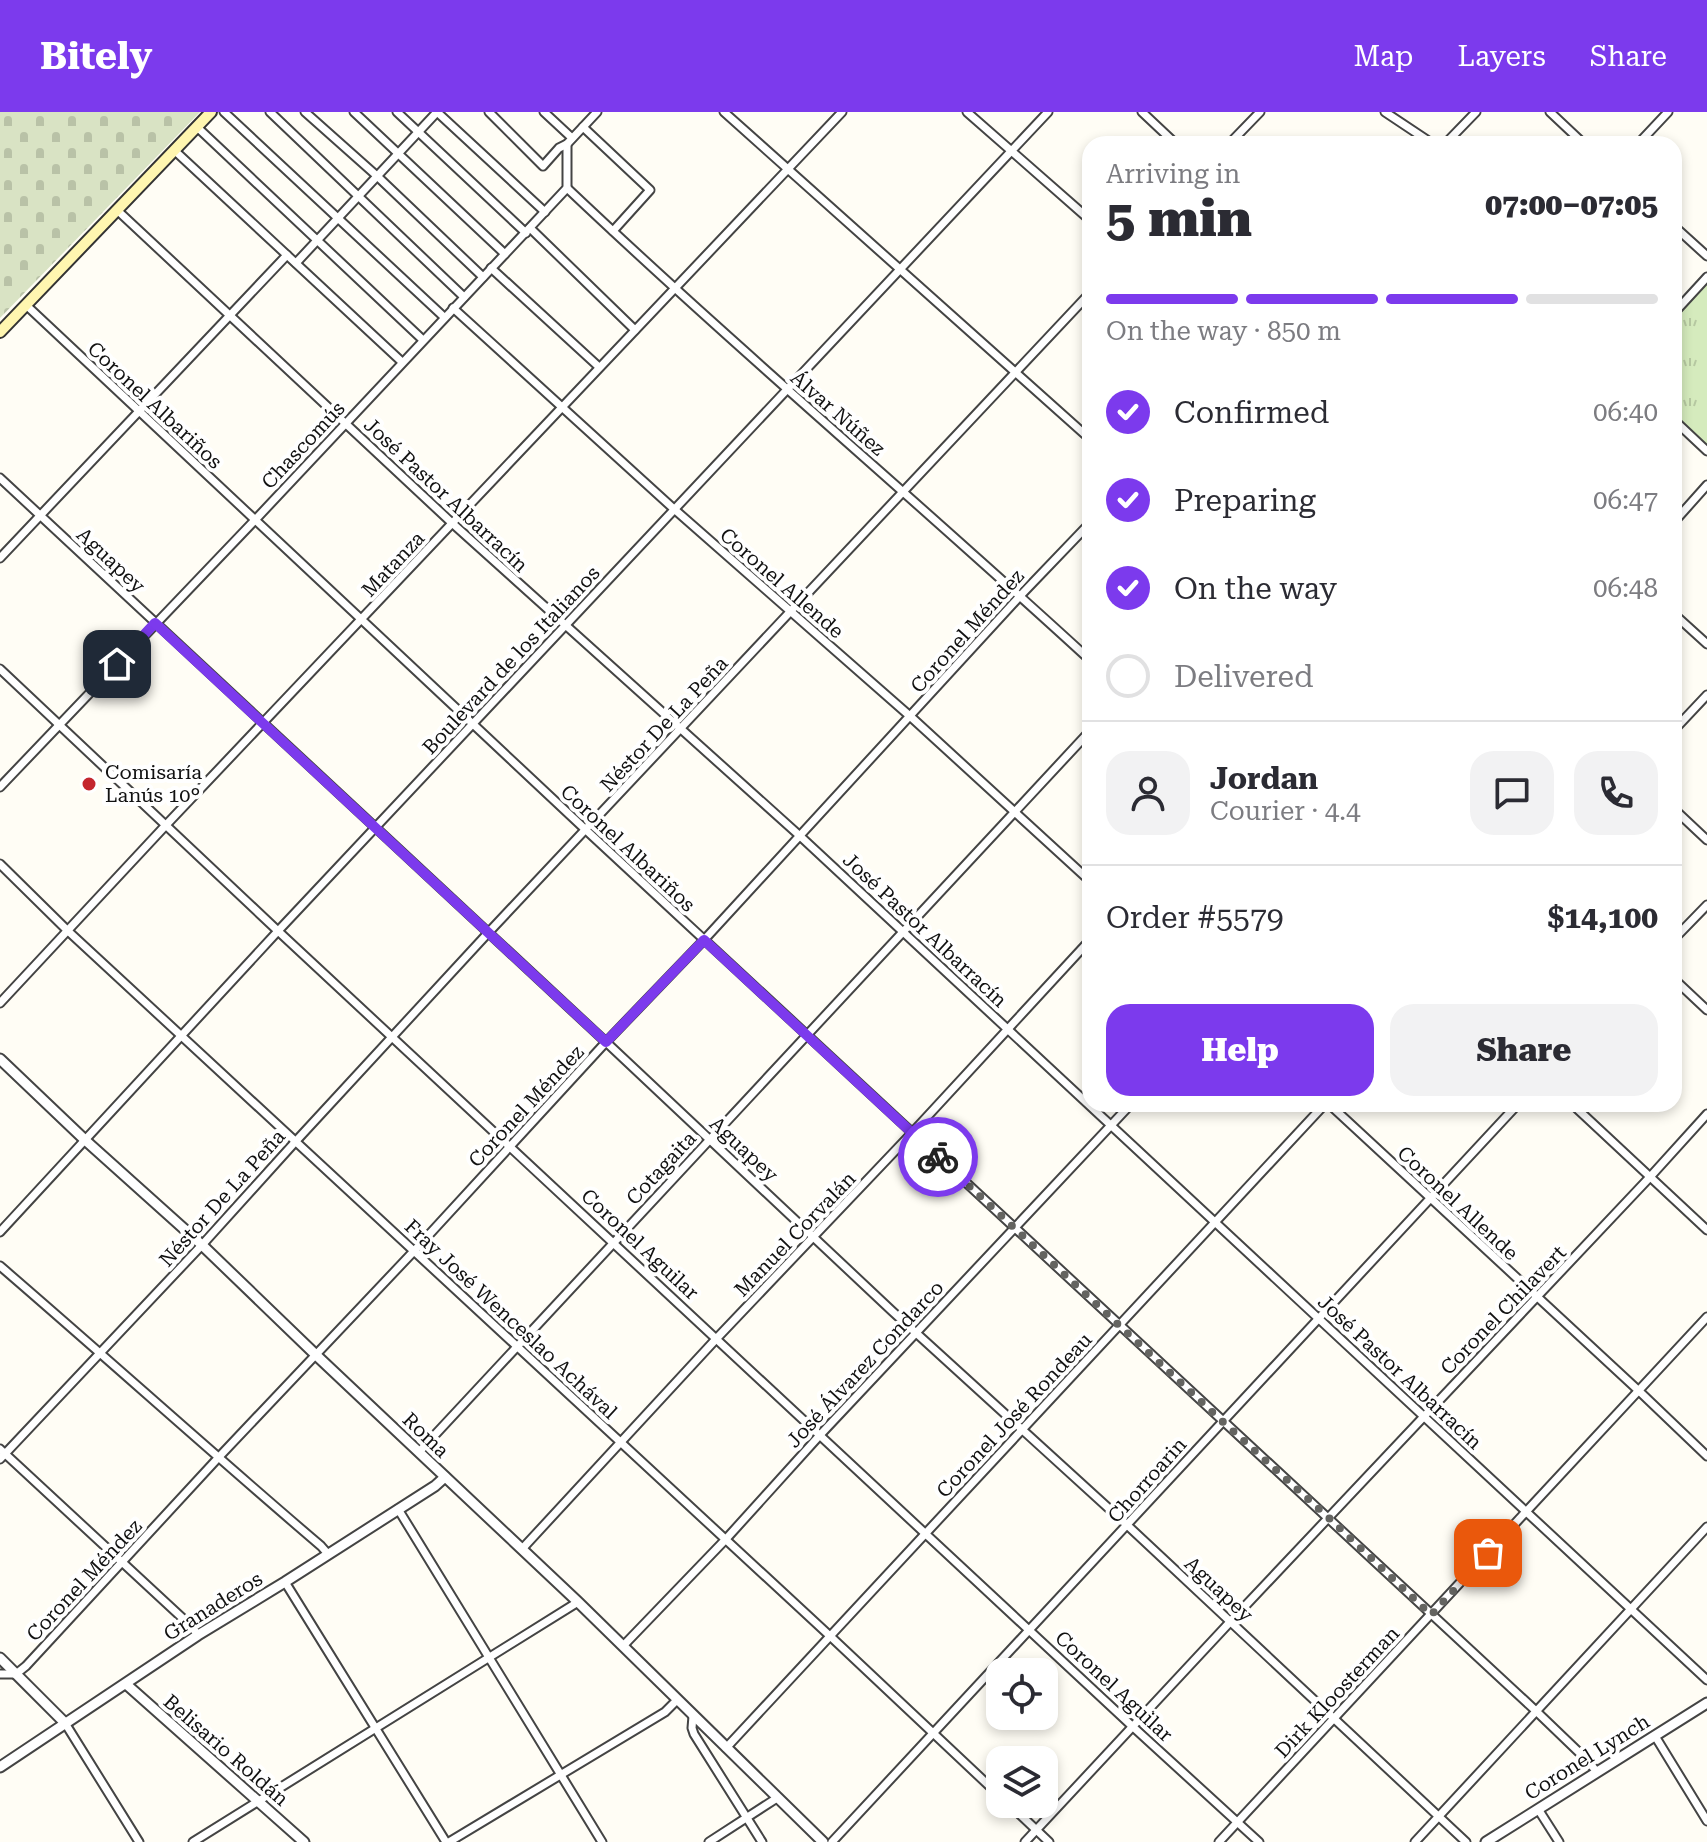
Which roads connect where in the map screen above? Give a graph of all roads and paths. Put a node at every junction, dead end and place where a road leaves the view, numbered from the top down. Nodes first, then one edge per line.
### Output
1 (211, 112) edge
2 (224, 112) edge
3 (270, 112) edge
4 (305, 112) edge
5 (354, 112) edge
6 (397, 112) edge
7 (437, 112) edge
8 (489, 112) edge
9 (544, 112) edge
10 (597, 112) edge
11 (724, 112) edge
12 (842, 112) edge
13 (967, 112) edge
14 (1048, 112) edge
15 (1142, 112) edge
16 (1260, 112) edge
17 (1385, 112) edge
18 (1476, 112) edge
19 (1550, 112) edge
20 (1668, 112) edge
21 (197, 127) junction
22 (583, 127) junction
23 (419, 132) junction
24 (1168, 136) edge
25 (1237, 136) edge
26 (1421, 136) edge
27 (1453, 136) edge
28 (1576, 136) edge
29 (1646, 136) edge
30 (569, 141) junction
31 (174, 150) junction
32 (1011, 152) junction
33 (398, 154) junction
34 (787, 169) junction
35 (377, 176) junction
36 (567, 188) junction
37 (358, 196) junction
38 (117, 210) junction
39 (545, 212) junction
40 (1082, 213) edge
41 (338, 218) junction
42 (528, 230) junction
43 (613, 231) junction
44 (1682, 233) edge
45 (316, 241) junction
46 (505, 254) junction
47 (287, 255) junction
48 (1707, 256) edge
49 (296, 263) junction
50 (491, 268) junction
51 (900, 270) junction
52 (483, 277) junction
53 (1707, 277) edge
54 (675, 287) junction
55 (464, 297) junction
56 (1082, 302) edge
57 (1682, 304) edge
58 (26, 305) junction
59 (453, 308) junction
60 (229, 314) junction
61 (444, 317) junction
62 (635, 330) junction
63 (0, 332) edge
64 (423, 340) junction
65 (402, 362) junction
66 (599, 367) junction
67 (1016, 373) junction
68 (786, 389) junction
69 (562, 408) junction
70 (138, 411) junction
71 (345, 423) junction
72 (1682, 428) edge
73 (1082, 432) edge
74 (1707, 451) edge
75 (0, 478) edge
76 (1707, 485) edge
77 (904, 492) junction
78 (674, 509) junction
79 (1682, 513) edge
80 (40, 516) junction
81 (255, 520) junction
82 (452, 523) junction
83 (1082, 531) edge
84 (0, 558) edge
85 (1020, 596) junction
86 (791, 611) junction
87 (362, 620) junction
88 (1682, 621) edge
89 (155, 623) junction
90 (565, 626) junction
91 (1707, 644) edge
92 (1082, 653) edge
93 (0, 669) edge
94 (1707, 695) edge
95 (911, 717) junction
96 (1682, 722) edge
97 (473, 723) junction
98 (264, 724) junction
99 (59, 725) junction
100 (681, 730) junction
101 (1082, 740) edge
102 (0, 787) edge
103 (1016, 813) junction
104 (1682, 817) edge
105 (166, 825) junction
106 (376, 828) junction
107 (587, 831) junction
108 (800, 836) junction
109 (1707, 840) edge
110 (0, 864) edge
111 (1082, 874) edge
112 (1707, 905) edge
113 (68, 931) junction
114 (278, 931) junction
115 (1682, 931) edge
116 (904, 932) junction
117 (488, 933) junction
118 (704, 940) junction
119 (1082, 949) edge
120 (1682, 987) edge
121 (0, 1003) edge
122 (1707, 1010) edge
123 (1007, 1029) junction
124 (806, 1035) junction
125 (181, 1036) junction
126 (393, 1037) junction
127 (606, 1042) junction
128 (0, 1059) edge
129 (1082, 1098) edge
130 (1097, 1112) edge
131 (1123, 1112) edge
132 (1319, 1112) edge
133 (1336, 1112) edge
134 (1511, 1112) edge
135 (1581, 1112) edge
136 (1707, 1114) edge
137 (1111, 1125) junction
138 (912, 1133) junction
139 (710, 1139) junction
140 (85, 1140) junction
141 (296, 1141) junction
142 (511, 1146) junction
143 (1650, 1177) junction
144 (1430, 1198) junction
145 (1216, 1222) junction
146 (1015, 1228) junction
147 (1707, 1230) edge
148 (0, 1232) edge
149 (814, 1237) junction
150 (614, 1241) junction
151 (202, 1245) junction
152 (414, 1251) junction
153 (0, 1266) edge
154 (1537, 1298) junction
155 (1707, 1317) edge
156 (1319, 1318) junction
157 (1119, 1326) junction
158 (918, 1332) junction
159 (717, 1338) junction
160 (517, 1346) junction
161 (100, 1352) junction
162 (316, 1355) junction
163 (1639, 1391) junction
164 (1424, 1416) junction
165 (1222, 1421) junction
166 (1022, 1430) junction
167 (820, 1435) junction
168 (620, 1442) junction
169 (419, 1452) junction
170 (2, 1454) edge
171 (1707, 1456) edge
172 (218, 1458) junction
173 (445, 1477) junction
174 (398, 1509) junction
175 (1527, 1511) junction
176 (1329, 1518) junction
177 (1127, 1525) junction
178 (1707, 1527) edge
179 (925, 1533) junction
180 (726, 1539) junction
181 (522, 1549) junction
182 (328, 1554) junction
183 (123, 1563) junction
184 (285, 1582) junction
185 (578, 1602) junction
186 (1631, 1608) junction
187 (1431, 1615) junction
188 (1230, 1622) junction
189 (1029, 1629) junction
190 (198, 1635) junction
191 (830, 1636) junction
192 (623, 1646) junction
193 (0, 1658) edge
194 (488, 1659) junction
195 (0, 1674) edge
196 (16, 1674) junction
197 (1707, 1680) edge
198 (126, 1684) junction
199 (677, 1700) junction
200 (1707, 1703) edge
201 (1536, 1711) junction
202 (693, 1716) junction
203 (1334, 1718) junction
204 (65, 1723) junction
205 (1132, 1726) junction
206 (375, 1729) junction
207 (932, 1732) junction
208 (1655, 1736) junction
209 (726, 1748) junction
210 (0, 1767) edge
211 (1597, 1772) junction
212 (560, 1775) junction
213 (986, 1783) edge
214 (777, 1798) junction
215 (257, 1802) junction
216 (1538, 1809) junction
217 (1439, 1817) junction
218 (746, 1818) junction
219 (1024, 1818) edge
220 (1707, 1821) edge
221 (1238, 1822) junction
222 (1036, 1830) junction
223 (139, 1842) edge
224 (193, 1842) edge
225 (304, 1842) edge
226 (448, 1842) edge
227 (602, 1842) edge
228 (709, 1842) edge
229 (762, 1842) edge
230 (823, 1842) edge
231 (832, 1842) edge
232 (1025, 1842) edge
233 (1049, 1842) edge
234 (1219, 1842) edge
235 (1259, 1842) edge
236 (1415, 1842) edge
237 (1466, 1842) edge
238 (1486, 1842) edge
239 (1559, 1842) edge

1 - 21 main road
2 - 41 street
3 - 37 street
4 - 35 street
5 - 33 street
6 - 23 street
7 - 23 street
7 - 39 street
8 - 30 street
9 - 30 street
10 - 22 street
11 - 34 street
12 - 34 street, Matanza
13 - 32 street
14 - 32 street, Boulevard de los Italianos
15 - 24 street
16 - 25 street
17 - 26 street
18 - 27 street
19 - 28 street
20 - 29 street
21 - 31 main road
21 - 45 street
22 - 30 street
22 - 43 street
23 - 33 street
23 - 42 street
30 - 36 street
31 - 38 main road
31 - 47 street
32 - 40 street
32 - 51 street, Boulevard de los Italianos
33 - 35 street
33 - 46 street
34 - 51 street
34 - 54 street, Matanza
35 - 37 street
35 - 52 street
36 - 39 street, Chascomús
36 - 43 street, Álvar Núñez
37 - 41 street
37 - 55 street
38 - 58 main road
38 - 60 street, José Pastor Albarracín
39 - 42 street, Chascomús
41 - 45 street
41 - 61 street
42 - 46 street, Chascomús
42 - 62 street
43 - 54 street, Álvar Núñez
44 - 48 street
45 - 49 street
45 - 64 street
46 - 50 street, Chascomús
47 - 49 street
47 - 60 street
49 - 65 street
50 - 52 street, Chascomús
50 - 66 street
51 - 67 street
51 - 68 street, Boulevard de los Italianos
52 - 55 street, Chascomús
53 - 57 street
54 - 62 street, Matanza
54 - 68 street, Álvar Núñez
55 - 59 street, Chascomús
56 - 67 street, Néstor De La Peña
58 - 63 main road
58 - 70 street, Coronel Albariños
59 - 61 street, Chascomús
59 - 69 street, Coronel Allende
60 - 70 street
60 - 71 street, José Pastor Albarracín
61 - 64 street, Chascomús
62 - 66 street, Matanza
64 - 65 street, Chascomús
65 - 71 street, Chascomús
66 - 69 street, Matanza
67 - 73 street
67 - 77 street, Néstor De La Peña
68 - 77 street, Álvar Núñez
68 - 78 street, Boulevard de los Italianos
69 - 78 street, Coronel Allende
69 - 82 street, Matanza
70 - 80 street
70 - 81 street, Coronel Albariños
71 - 81 street, Chascomús
71 - 82 street, José Pastor Albarracín
72 - 74 street
75 - 80 street, Aguapey
76 - 79 street
77 - 85 street, Álvar Núñez
77 - 86 street, Néstor De La Peña
78 - 86 street, Coronel Allende
78 - 90 street, Boulevard de los Italianos
80 - 84 street
80 - 89 street, Aguapey
81 - 87 street, Coronel Albariños
81 - 89 street, Chascomús
82 - 87 street, Matanza
82 - 90 street, José Pastor Albarracín
83 - 85 street, Coronel Méndez
85 - 92 street, Álvar Núñez
85 - 95 street, Coronel Méndez
86 - 95 street, Coronel Allende
86 - 100 street, Néstor De La Peña
87 - 97 street, Coronel Albariños
87 - 98 street, Matanza
88 - 91 street
89 - 98 street, Aguapey
89 - 99 street, Chascomús
90 - 97 street, Boulevard de los Italianos
90 - 100 street, José Pastor Albarracín
93 - 99 street, Coronel Aguilar
94 - 96 street
95 - 103 street, Coronel Allende
95 - 108 street, Coronel Méndez
97 - 106 street, Boulevard de los Italianos
97 - 107 street, Coronel Albariños
98 - 105 street, Matanza
98 - 106 street, Aguapey
99 - 102 street, Chascomús
99 - 105 street, Coronel Aguilar
100 - 107 street, Néstor De La Peña
100 - 108 street, José Pastor Albarracín
101 - 103 street, Cotagaita
103 - 111 street, Coronel Allende
103 - 116 street, Cotagaita
104 - 109 street
105 - 113 street, Matanza
105 - 114 street, Coronel Aguilar
106 - 114 street, Boulevard de los Italianos
106 - 117 street, Aguapey
107 - 117 street, Néstor De La Peña
107 - 118 street, Coronel Albariños
108 - 116 street, José Pastor Albarracín
108 - 118 street, Coronel Méndez
110 - 113 street, Fray José Wenceslao Achával
112 - 115 street
113 - 121 street, Matanza
113 - 125 street, Fray José Wenceslao Achával
114 - 125 street, Boulevard de los Italianos
114 - 126 street, Coronel Aguilar
116 - 123 street, José Pastor Albarracín
116 - 124 street, Cotagaita
117 - 126 street, Néstor De La Peña
117 - 127 street, Aguapey
118 - 124 street, Coronel Albariños
118 - 127 street, Coronel Méndez
119 - 123 street, Manuel Corvalán
120 - 122 street
123 - 129 street, José Pastor Albarracín
123 - 138 street, Manuel Corvalán
124 - 138 street, Coronel Albariños
124 - 139 street, Cotagaita
125 - 140 street, Boulevard de los Italianos
125 - 141 street, Fray José Wenceslao Achával
126 - 141 street, Néstor De La Peña
126 - 142 street, Coronel Aguilar
127 - 139 street, Aguapey
127 - 142 street, Coronel Méndez
128 - 140 street, Roma
130 - 137 street, José Pastor Albarracín
131 - 137 street, José Álvarez Condarco
132 - 145 street, Coronel José Rondeau
133 - 144 street, Coronel Allende
134 - 144 street, Chorroarin
135 - 143 street
136 - 143 street, Coronel Chilavert
137 - 145 street, José Pastor Albarracín
137 - 146 street, José Álvarez Condarco
138 - 146 street, Coronel Albariños
138 - 149 street, Manuel Corvalán
139 - 149 street, Aguapey
139 - 150 street, Cotagaita
140 - 148 street, Boulevard de los Italianos
140 - 151 street, Roma
141 - 151 street, Néstor De La Peña
141 - 152 street, Fray José Wenceslao Achával
142 - 150 street, Coronel Aguilar
142 - 152 street, Coronel Méndez
143 - 147 street
143 - 154 street, Coronel Chilavert
144 - 154 street, Coronel Allende
144 - 156 street, Chorroarin
145 - 156 street, José Pastor Albarracín
145 - 157 street, Coronel José Rondeau
146 - 157 street, Coronel Albariños
146 - 158 street, José Álvarez Condarco
149 - 158 street, Aguapey
149 - 159 street, Manuel Corvalán
150 - 159 street, Coronel Aguilar
150 - 160 street, Cotagaita
151 - 161 street, Néstor De La Peña
151 - 162 street, Roma
152 - 160 street, Fray José Wenceslao Achával
152 - 162 street, Coronel Méndez
153 - 161 street
154 - 163 street, Coronel Allende
154 - 164 street, Coronel Chilavert
155 - 163 street, Dirk Kloosterman
156 - 164 street, José Pastor Albarracín
156 - 165 street, Chorroarin
157 - 165 street, Coronel Albariños
157 - 166 street, Coronel José Rondeau
158 - 166 street, Aguapey
158 - 167 street, José Álvarez Condarco
159 - 167 street, Coronel Aguilar
159 - 168 street, Manuel Corvalán
160 - 168 street, Fray José Wenceslao Achával
160 - 169 street, Cotagaita
161 - 170 street, Néstor De La Peña
161 - 172 street
162 - 169 street, Roma
162 - 172 street, Coronel Méndez
163 - 171 street, Coronel Allende
163 - 175 street, Dirk Kloosterman
164 - 175 street, José Pastor Albarracín
164 - 176 street, Coronel Chilavert
165 - 176 street, Coronel Albariños
165 - 177 street, Chorroarin
166 - 177 street, Aguapey
166 - 179 street, Coronel José Rondeau
167 - 179 street, Coronel Aguilar
167 - 180 street, José Álvarez Condarco
168 - 180 street, Fray José Wenceslao Achával
168 - 181 street, Manuel Corvalán
169 - 173 street, Roma
170 - 183 street
172 - 182 street
172 - 183 street, Coronel Méndez
173 - 174 street, Granaderos
173 - 181 street, Roma
174 - 182 street, Granaderos
174 - 194 street
175 - 186 street, José Pastor Albarracín
175 - 187 street, Dirk Kloosterman
176 - 187 street, Coronel Albariños
176 - 188 street, Coronel Chilavert
177 - 188 street, Aguapey
177 - 189 street, Chorroarin
178 - 186 street
179 - 189 street, Coronel Aguilar
179 - 191 street, Coronel José Rondeau
180 - 191 street, Fray José Wenceslao Achával
180 - 192 street, José Álvarez Condarco
181 - 185 street, Roma
182 - 184 street, Granaderos
183 - 190 street
183 - 196 street, Coronel Méndez
184 - 190 street, Granaderos
184 - 206 street
185 - 192 street, Roma
185 - 194 street
186 - 197 street, José Pastor Albarracín
186 - 201 street
187 - 201 street, Coronel Albariños
187 - 203 street, Dirk Kloosterman
188 - 203 street, Aguapey
188 - 205 street, Coronel Chilavert
189 - 205 street, Coronel Aguilar
189 - 207 street, Chorroarin
190 - 198 street, Granaderos
191 - 207 street, Fray José Wenceslao Achával
191 - 209 street, Coronel José Rondeau
192 - 199 street, Roma
193 - 196 street
194 - 206 street
194 - 212 street
195 - 196 street
196 - 204 street
198 - 204 street, Granaderos
198 - 215 street, Belisario Roldán
199 - 202 street, Roma
199 - 212 street
200 - 208 street, Coronel Lynch
201 - 211 street, Coronel Albariños
201 - 217 street
202 - 209 street, Roma
202 - 218 street
203 - 217 street, Aguapey
203 - 221 street, Dirk Kloosterman
204 - 210 street, Granaderos
204 - 223 street
205 - 221 street, Coronel Aguilar
205 - 222 street, Coronel Chilavert
206 - 215 street
206 - 226 street
207 - 213 street, Fray José Wenceslao Achával
207 - 231 street, Chorroarin
208 - 211 street, Coronel Lynch
208 - 220 street
209 - 214 street, Roma
211 - 216 street, Coronel Lynch
212 - 226 street
212 - 227 street
214 - 218 street
214 - 230 street, Roma
215 - 224 street
215 - 225 street, Belisario Roldán
216 - 238 street, Coronel Lynch
216 - 239 street
217 - 236 street
217 - 237 street, Aguapey
218 - 228 street
218 - 229 street
219 - 222 street
221 - 234 street, Dirk Kloosterman
221 - 235 street, Coronel Aguilar
222 - 232 street, Coronel Chilavert
222 - 233 street

